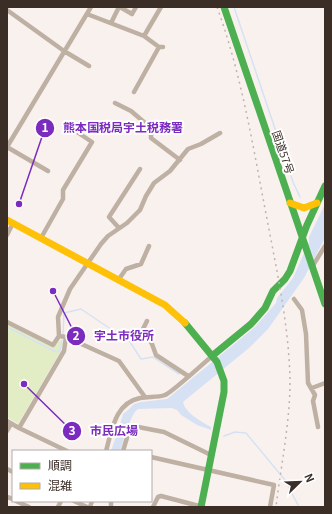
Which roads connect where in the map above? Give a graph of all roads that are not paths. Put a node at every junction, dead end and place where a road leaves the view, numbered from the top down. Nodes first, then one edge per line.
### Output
1 (91, 7) edge
2 (120, 7) edge
3 (136, 7) edge
4 (161, 7) edge
5 (224, 7) edge
6 (7, 10) edge
7 (87, 14) junction
8 (111, 23) junction
9 (144, 36) junction
10 (64, 51) junction
11 (89, 66) dead end
12 (134, 92) dead end
13 (115, 103) dead end
14 (74, 130) dead end
15 (220, 134) dead end
16 (7, 147) edge
17 (180, 160) junction
18 (140, 170) dead end
19 (48, 171) dead end
20 (325, 186) edge
21 (290, 203) junction
22 (318, 203) junction
23 (10, 221) edge
24 (119, 228) junction
25 (7, 235) edge
26 (41, 238) junction
27 (303, 243) junction
28 (149, 246) dead end
29 (325, 246) edge
30 (88, 263) junction
31 (312, 266) junction
32 (119, 280) junction
33 (294, 299) dead end
34 (325, 304) edge
35 (147, 321) dead end
36 (7, 322) edge
37 (59, 336) junction
38 (66, 337) junction
39 (214, 359) junction
40 (188, 376) junction
41 (325, 383) edge
42 (312, 388) junction
43 (145, 397) junction
44 (9, 422) edge
45 (318, 427) dead end
46 (19, 428) junction
47 (7, 431) edge
48 (60, 449) edge
49 (106, 450) edge
50 (124, 450) edge
51 (212, 455) junction
52 (152, 457) edge
53 (208, 471) junction
54 (18, 502) edge
55 (76, 502) edge
56 (29, 507) edge
57 (87, 507) edge
58 (153, 507) edge
59 (202, 507) edge
60 (270, 507) edge

1 - 7 street
2 - 3 street
2 - 8 street
4 - 9 street
5 - 21 main road, 国道57号
6 - 10 street
7 - 8 street
7 - 10 street
8 - 9 street
9 - 12 street
10 - 11 street
10 - 16 street
13 - 17 street
14 - 26 street
15 - 17 street
16 - 19 street
17 - 24 street
18 - 24 street
20 - 22 main road
21 - 22 main road
21 - 27 main road, 国道57号
22 - 27 main road
23 - 25 street
23 - 26 main road
24 - 30 street
26 - 30 main road
27 - 31 main road, 国道57号
27 - 39 main road
28 - 32 street
29 - 31 street
30 - 32 main road
30 - 37 street
31 - 34 main road, 国道57号
32 - 39 main road
33 - 42 street
35 - 40 street
36 - 37 street
37 - 38 street
38 - 43 street
38 - 46 street
39 - 40 street
39 - 51 main road
40 - 43 street
41 - 42 street
42 - 45 street
43 - 49 street
44 - 46 street
44 - 47 street
46 - 48 street
50 - 51 street
51 - 53 main road
52 - 53 street
53 - 59 main road
53 - 60 street
54 - 56 street
55 - 57 street
58 - 59 street

